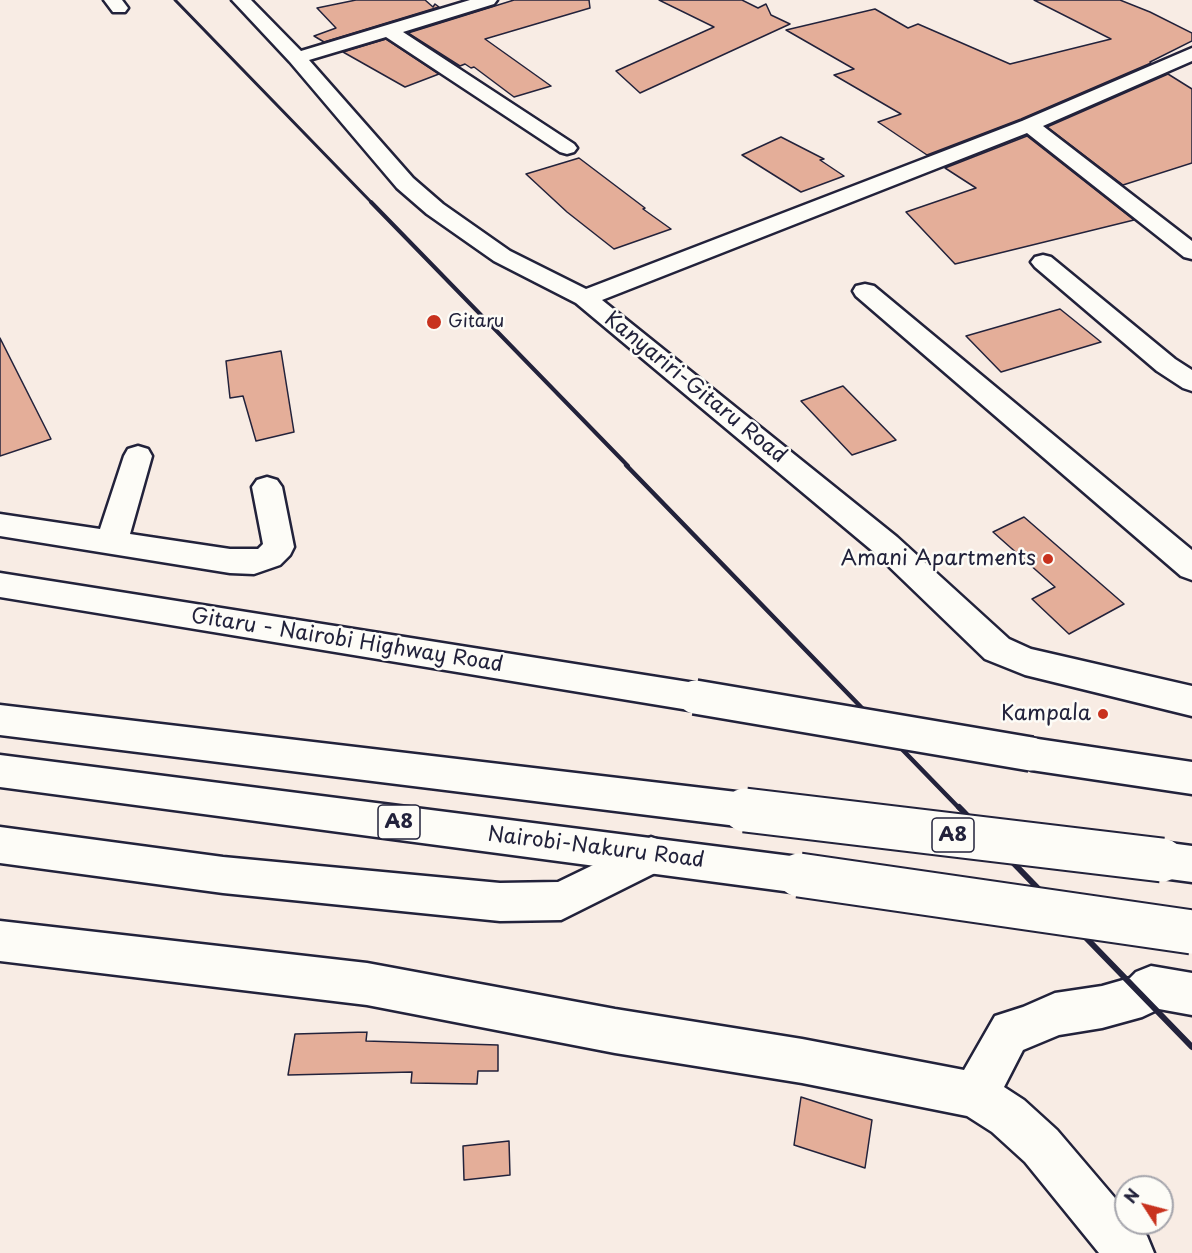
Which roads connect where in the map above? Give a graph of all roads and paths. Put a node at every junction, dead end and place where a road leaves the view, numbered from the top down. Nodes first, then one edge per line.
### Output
1 (241, 0) edge
2 (488, 0) edge
3 (388, 30) junction
4 (1192, 54) edge
5 (297, 57) junction
6 (1029, 125) junction
7 (567, 148) dead end
8 (1192, 252) edge
9 (1043, 262) dead end
10 (866, 291) dead end
11 (585, 298) junction
12 (1192, 382) edge
13 (138, 456) dead end
14 (267, 487) dead end
15 (0, 525) edge
16 (112, 541) junction
17 (1192, 568) edge
18 (0, 585) edge
19 (1192, 701) edge
20 (0, 720) edge
21 (0, 771) edge
22 (1192, 778) edge
23 (0, 845) edge
24 (651, 855) junction
25 (1177, 862) edge
26 (1192, 932) edge
27 (0, 941) edge
28 (1192, 994) edge
29 (975, 1095) junction
30 (1130, 1253) edge

1 - 5 main road, Kanyariri-Gitaru Road
2 - 3 main road
3 - 5 main road
3 - 7 main road
4 - 6 main road
5 - 11 main road, Kanyariri-Gitaru Road
6 - 8 main road
6 - 11 main road
9 - 12 main road
10 - 17 main road
11 - 19 main road, Kanyariri-Gitaru Road
13 - 16 main road
14 - 16 main road
15 - 16 main road
18 - 22 main road, Gitaru - Nairobi Highway Road, bridge
20 - 25 main road, A8, bridge
21 - 24 main road, Nairobi-Nakuru Road / A8
23 - 24 main road
24 - 26 main road, Nairobi-Nakuru Road / A8, bridge
27 - 29 main road
28 - 29 main road
29 - 30 main road

